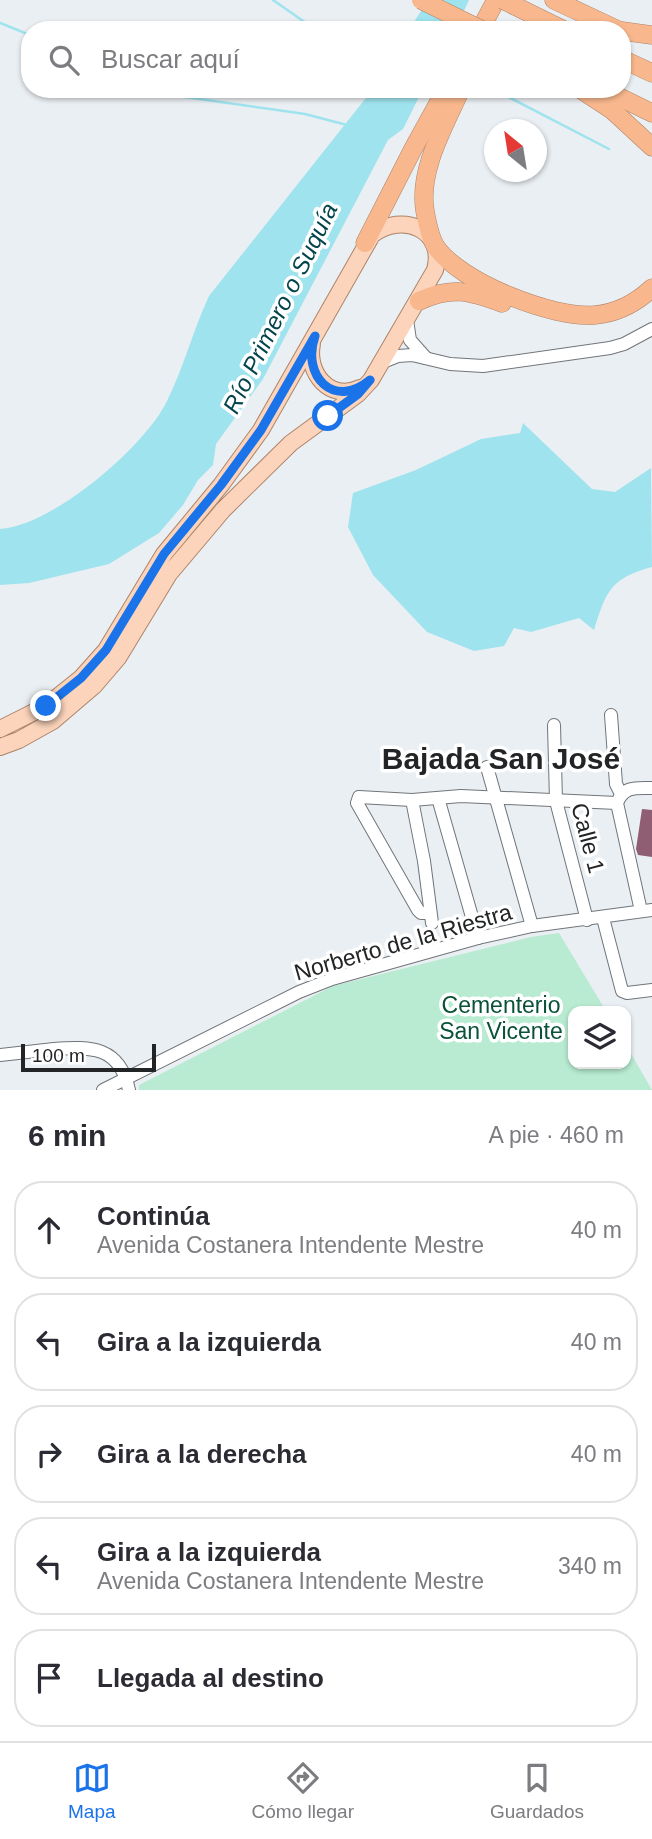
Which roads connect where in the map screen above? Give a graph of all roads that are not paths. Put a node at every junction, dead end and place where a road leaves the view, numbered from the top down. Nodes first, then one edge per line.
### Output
1 (421, 0) edge
2 (496, 0) edge
3 (554, 0) edge
4 (509, 2) edge
5 (463, 21) edge
6 (486, 21) edge
7 (498, 21) edge
8 (546, 21) edge
9 (600, 21) edge
10 (631, 32) edge
11 (652, 35) edge
12 (631, 63) edge
13 (652, 73) edge
14 (441, 98) edge
15 (457, 98) edge
16 (593, 98) edge
17 (621, 98) edge
18 (652, 113) edge
19 (652, 147) edge
20 (365, 243) junction
21 (435, 246) junction
22 (652, 288) edge
23 (419, 301) junction
24 (652, 301) edge
25 (407, 320) junction
26 (652, 329) edge
27 (315, 336) junction
28 (426, 358) junction
29 (383, 362) junction
30 (370, 380) junction
31 (611, 715) dead end
32 (554, 725) dead end
33 (0, 729) edge
34 (0, 747) edge
35 (487, 767) dead end
36 (652, 788) edge
37 (438, 798) junction
38 (496, 798) junction
39 (619, 798) junction
40 (412, 800) junction
41 (556, 801) junction
42 (647, 910) edge
43 (603, 918) junction
44 (587, 920) junction
45 (531, 926) junction
46 (478, 938) junction
47 (652, 990) edge
48 (0, 1055) edge
49 (128, 1085) edge
50 (103, 1090) edge

1 - 5 highway, bridge
2 - 6 highway
3 - 9 highway
4 - 7 highway
4 - 8 highway
10 - 11 highway
12 - 13 highway
14 - 20 highway
15 - 21 highway
16 - 19 highway
17 - 18 highway
20 - 21 main road
20 - 27 main road
21 - 22 highway
21 - 23 main road
23 - 24 highway
23 - 25 main road
25 - 28 street
25 - 29 main road
26 - 28 street
27 - 30 main road
27 - 33 main road
28 - 29 street
29 - 30 main road
30 - 34 main road
31 - 39 street
32 - 41 street, Calle 1
35 - 38 street
36 - 39 street
37 - 38 street
37 - 40 street
37 - 46 street
38 - 41 street
38 - 45 street
39 - 41 street
39 - 42 street
40 - 40 street
41 - 44 street, Calle 1
42 - 43 street, Norberto de la Riestra
43 - 44 street, Norberto de la Riestra
43 - 47 street
44 - 45 street, Norberto de la Riestra
45 - 46 street, Norberto de la Riestra
46 - 49 street, Norberto de la Riestra
48 - 49 street
49 - 50 street, Norberto de la Riestra

